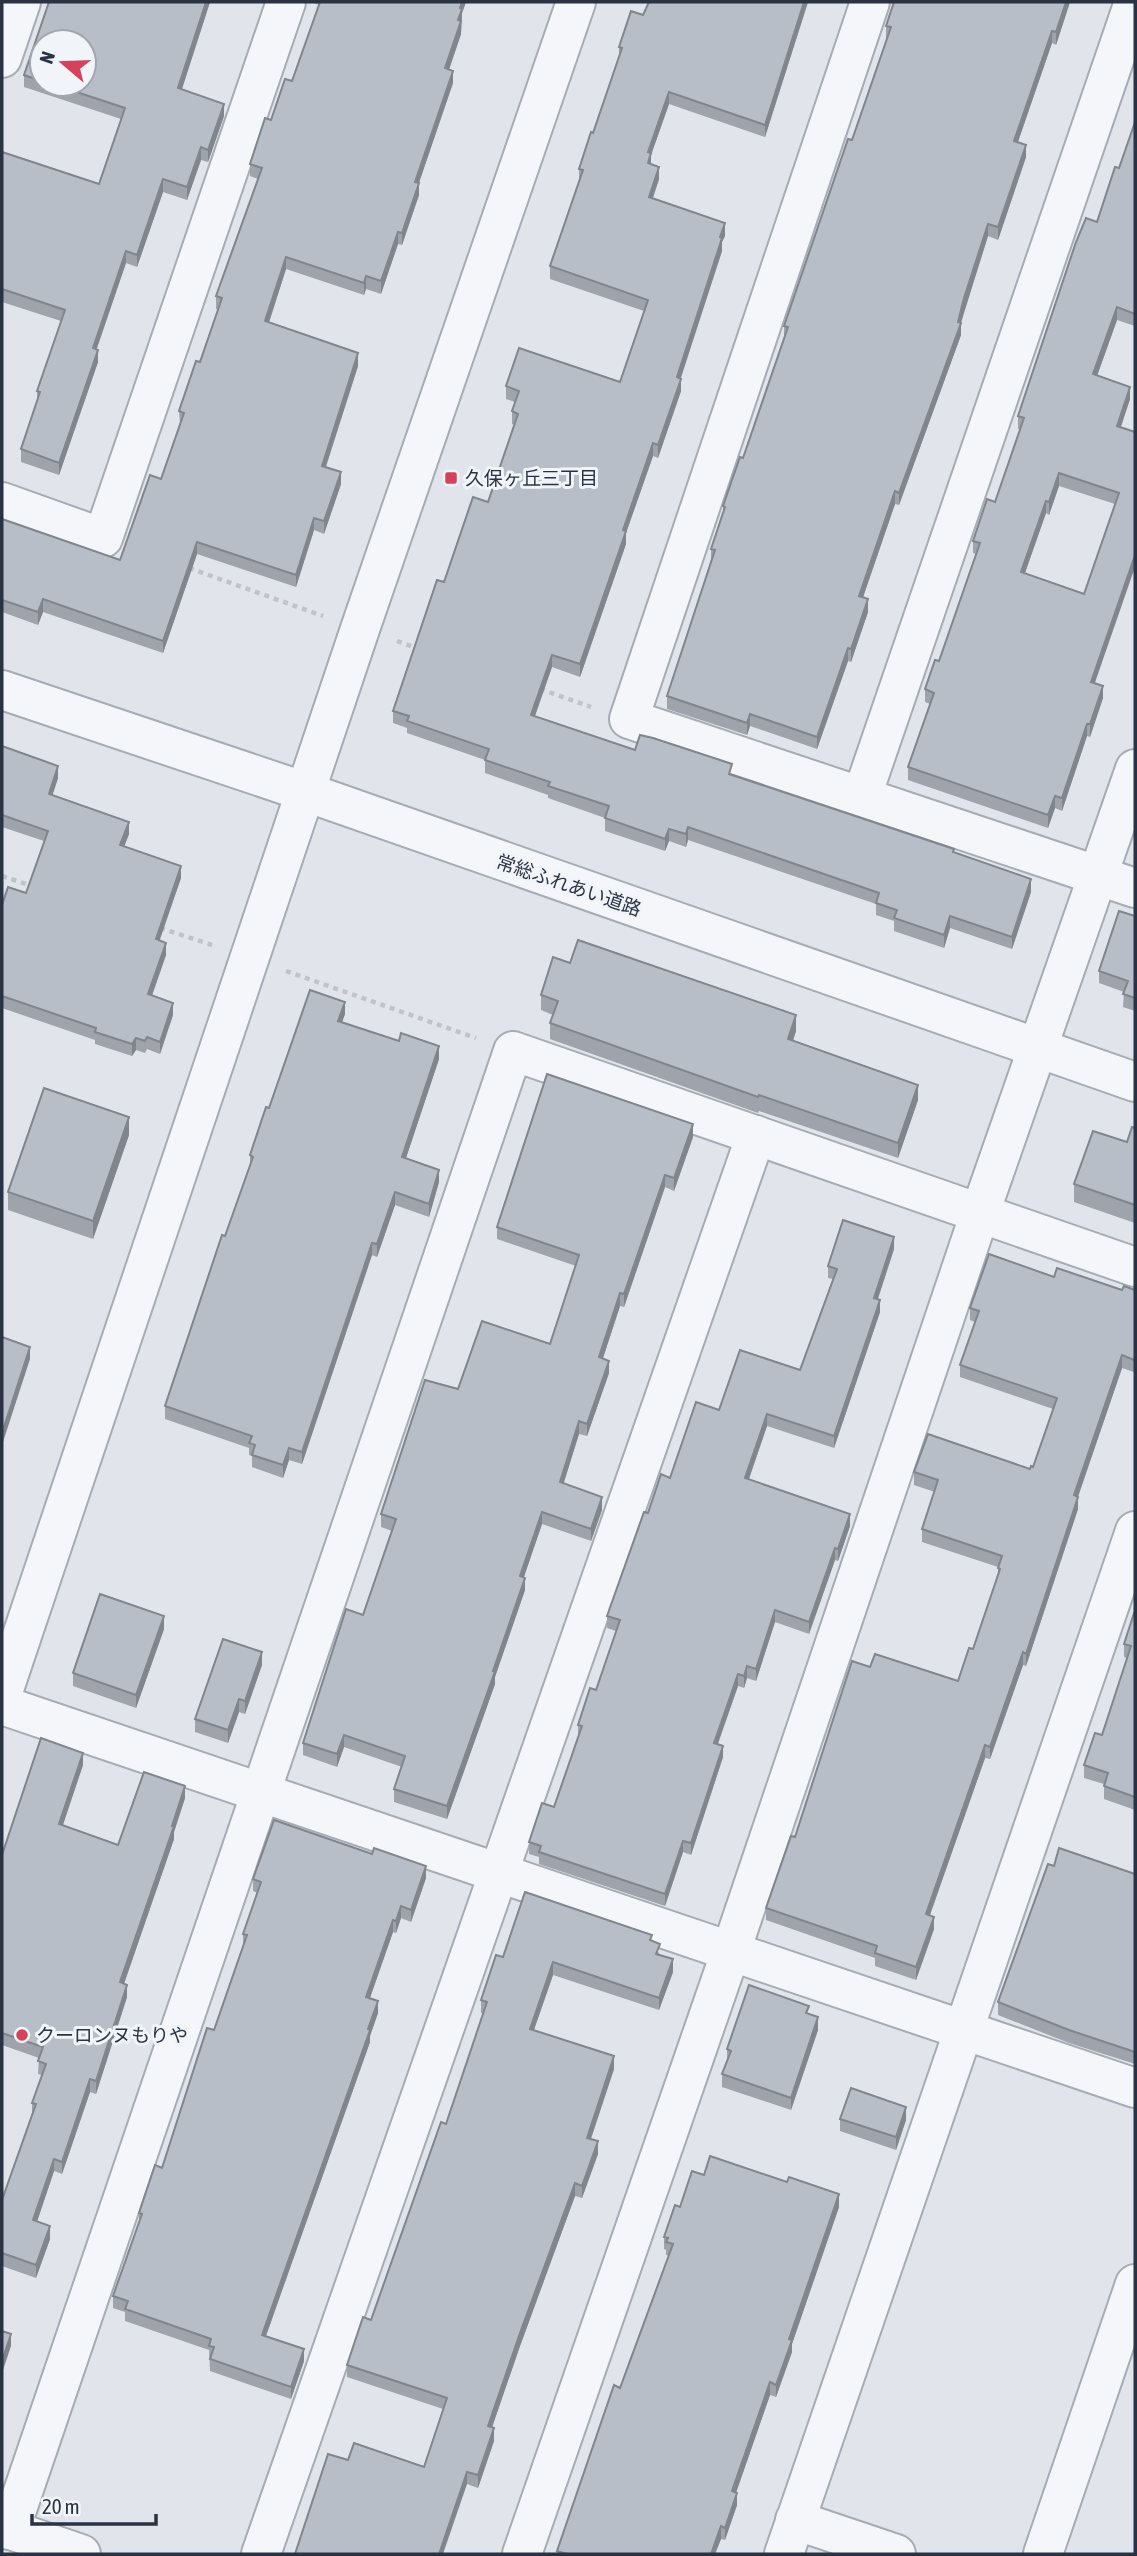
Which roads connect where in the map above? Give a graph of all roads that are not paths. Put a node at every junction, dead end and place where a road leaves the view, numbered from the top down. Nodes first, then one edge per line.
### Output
1 (21, 2) edge
2 (286, 2) edge
3 (576, 2) edge
4 (870, 2) edge
5 (1134, 2) edge
6 (2, 58) edge
7 (2, 502) edge
8 (2, 690) edge
9 (1135, 769) edge
10 (306, 792) junction
11 (862, 796) junction
12 (1099, 876) junction
13 (1135, 888) edge
14 (1038, 1049) junction
15 (1135, 1082) edge
16 (756, 1135) junction
17 (980, 1213) junction
18 (1135, 1267) edge
19 (1135, 1531) edge
20 (2, 1696) edge
21 (2, 1704) edge
22 (259, 1792) junction
23 (497, 1872) junction
24 (731, 1951) junction
25 (963, 2030) junction
26 (1135, 2088) edge
27 (1135, 2284) edge
28 (6, 2528) edge
29 (789, 2537) edge
30 (81, 2554) edge
31 (261, 2554) edge
32 (522, 2554) edge
33 (896, 2554) edge
34 (1043, 2554) edge

1 - 6 street
2 - 7 street
3 - 10 street
4 - 11 street
5 - 11 street
8 - 10 street, 常総ふれあい道路
9 - 12 street
10 - 14 street, 常総ふれあい道路
10 - 20 street
11 - 12 street
12 - 13 street
12 - 14 street
14 - 15 street, 常総ふれあい道路
14 - 17 street
16 - 17 street
16 - 22 street
16 - 23 street
17 - 18 street
17 - 24 street
19 - 25 street
21 - 22 street
22 - 23 street
22 - 28 street
23 - 24 street
23 - 31 street
24 - 25 street
24 - 32 street
25 - 26 street
25 - 29 street
27 - 34 street
28 - 30 street
29 - 33 street

